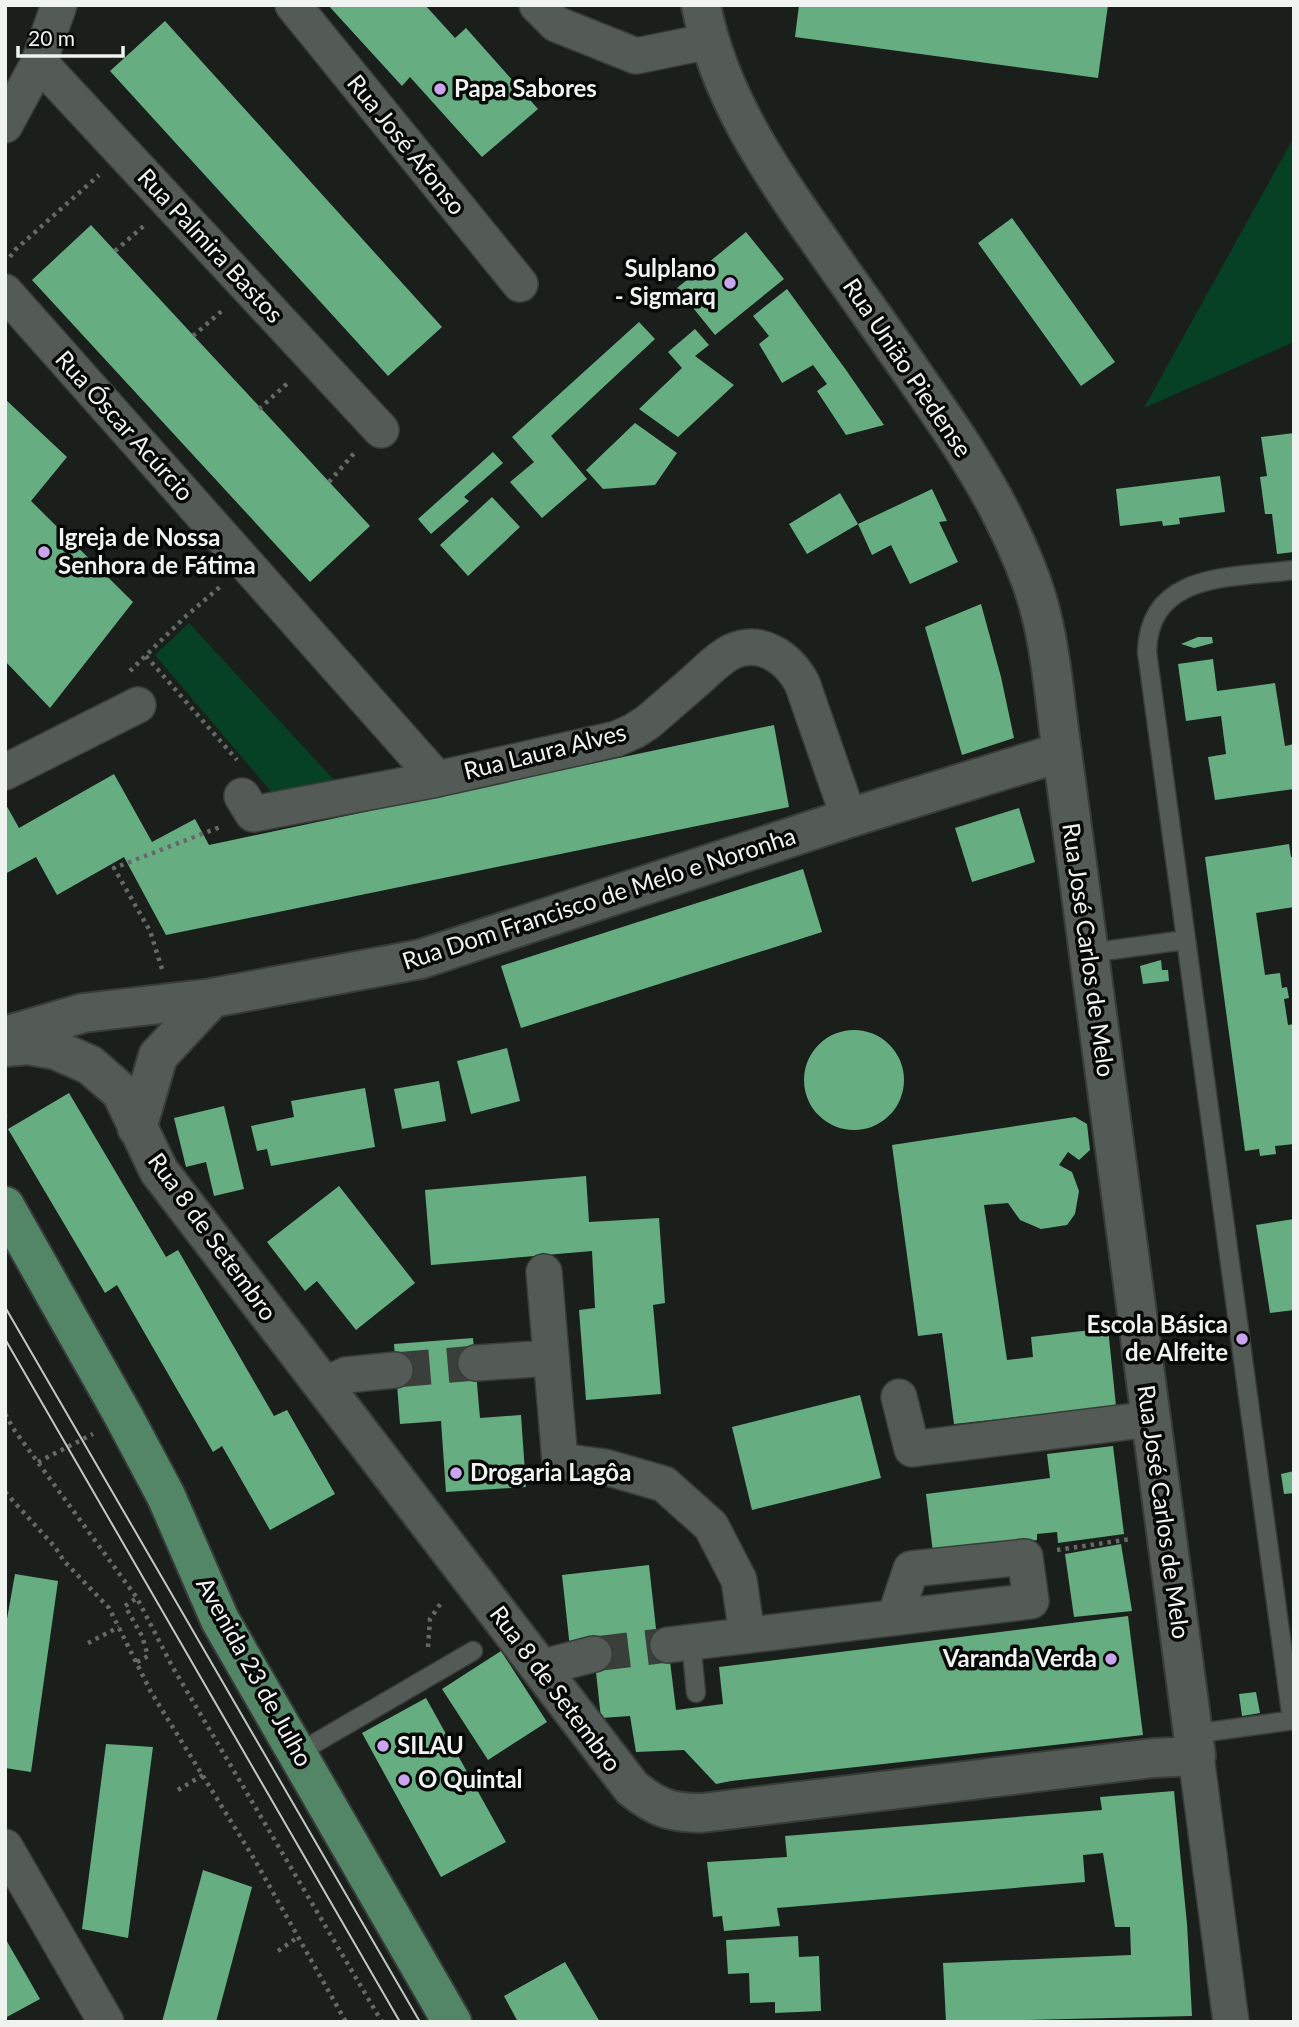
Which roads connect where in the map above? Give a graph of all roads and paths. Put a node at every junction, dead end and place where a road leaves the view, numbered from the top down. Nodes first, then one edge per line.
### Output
1 (59, 5) edge
2 (293, 5) edge
3 (537, 5) edge
4 (706, 23) edge
5 (39, 62) junction
6 (5, 125) edge
7 (90, 183) dead end
8 (15, 250) dead end
9 (520, 284) dead end
10 (5, 292) edge
11 (381, 430) dead end
12 (246, 564) junction
13 (1294, 570) edge
14 (146, 656) junction
15 (130, 692) joint
16 (1062, 752) junction
17 (5, 772) edge
18 (437, 779) junction
19 (246, 793) junction
20 (849, 818) junction
21 (1185, 940) junction
22 (1089, 953) junction
23 (165, 980) dead end
24 (212, 998) junction
25 (5, 1036) edge
26 (5, 1047) edge
27 (136, 1128) junction
28 (5, 1206) edge
29 (544, 1272) dead end
30 (551, 1358) junction
31 (476, 1363) tunnel mouth
32 (396, 1370) tunnel mouth
33 (322, 1387) junction
34 (899, 1397) dead end
35 (5, 1414) edge
36 (1151, 1419) junction
37 (55, 1454) dead end
38 (38, 1462) junction
39 (5, 1492) edge
40 (1136, 1538) dead end
41 (1058, 1550) dead end
42 (137, 1598) junction
43 (895, 1618) dead end
44 (119, 1627) junction
45 (747, 1635) junction
46 (88, 1643) dead end
47 (680, 1643) joint
48 (473, 1651) dead end
49 (594, 1654) tunnel mouth
50 (136, 1662) junction
51 (540, 1668) junction
52 (696, 1693) dead end
53 (1293, 1720) edge
54 (1195, 1745) junction
55 (298, 1753) junction
56 (202, 1775) junction
57 (177, 1790) dead end
58 (5, 1847) edge
59 (298, 1937) junction
60 (278, 1951) dead end
61 (106, 2022) edge
62 (346, 2022) edge
63 (382, 2022) edge
64 (452, 2022) edge
65 (1231, 2022) edge

1 - 5 street
2 - 9 street, Rua José Afonso
3 - 4 street
4 - 16 street, Rua União Piedense
5 - 6 street
5 - 11 street, Rua Palmira Bastos
7 - 8 path
10 - 12 street, Rua Óscar Acúrcio
12 - 14 path
12 - 18 street, Rua Óscar Acúrcio
13 - 21 lane
14 - 15 path
14 - 19 path
15 - 17 street
16 - 20 street, Rua Dom Francisco de Melo e Noronha
16 - 22 street, Rua José Carlos de Melo
18 - 19 street, Rua Laura Alves
18 - 20 street, Rua Laura Alves
19 - 23 path
20 - 24 street, Rua Dom Francisco de Melo e Noronha
21 - 22 lane
21 - 53 lane
22 - 36 street, Rua José Carlos de Melo
24 - 25 street, Rua Dom Francisco de Melo e Noronha
24 - 27 street
26 - 27 street, Rua 8 de Setembro
27 - 33 street, Rua 8 de Setembro
28 - 55 main road, Avenida 23 de Julho
29 - 30 street
30 - 31 street
30 - 45 street
32 - 33 street
33 - 51 street, Rua 8 de Setembro
34 - 36 street
35 - 38 path
36 - 54 street, Rua José Carlos de Melo
37 - 38 path
38 - 42 path
39 - 44 path
40 - 41 path
42 - 50 path
42 - 63 path
43 - 45 street
44 - 46 path
44 - 50 path
45 - 47 street
47 - 52 lane
48 - 55 lane
49 - 51 street
50 - 56 path
51 - 54 street, Rua 8 de Setembro
53 - 54 lane
54 - 65 street, Rua José Carlos de Melo
55 - 64 main road, Avenida 23 de Julho
56 - 57 path
56 - 59 path
58 - 61 street
59 - 60 path
59 - 62 path

